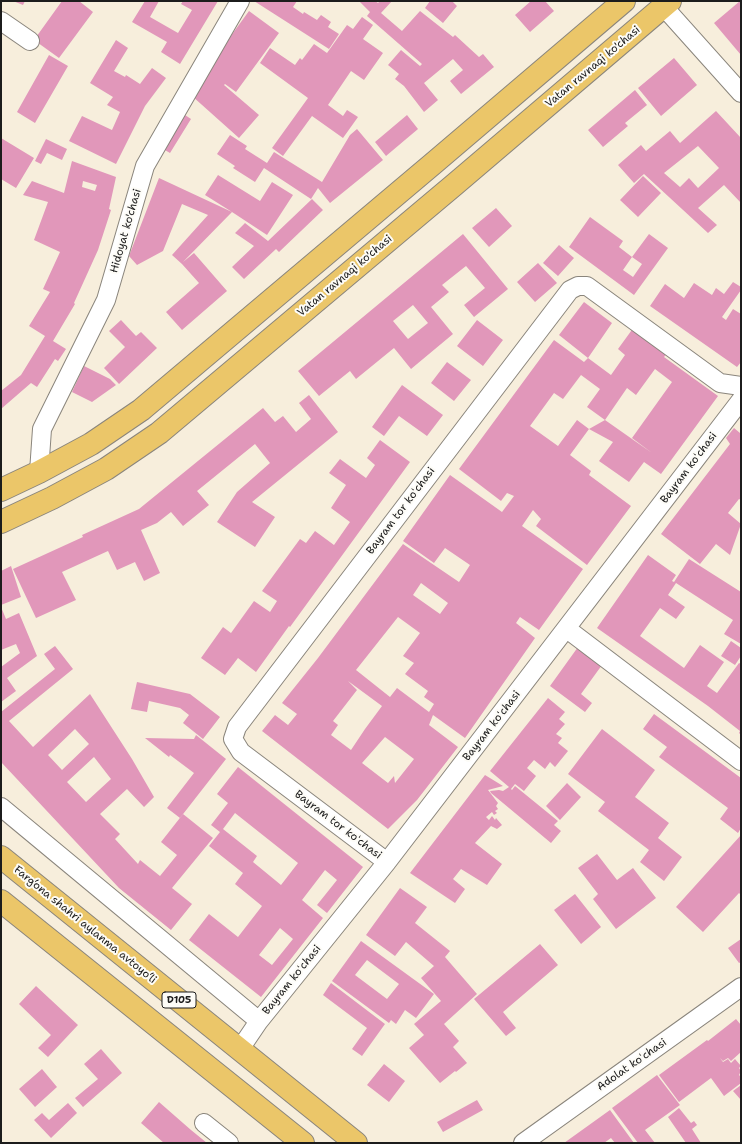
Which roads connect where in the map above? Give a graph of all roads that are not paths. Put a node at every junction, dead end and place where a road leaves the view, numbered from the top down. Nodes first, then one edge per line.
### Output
1 (240, 1) edge
2 (624, 1) edge
3 (667, 4) edge
4 (1, 20) edge
5 (30, 40) dead end
6 (741, 93) edge
7 (741, 386) edge
8 (741, 400) edge
9 (39, 472) junction
10 (1, 490) edge
11 (1, 522) edge
12 (567, 629) junction
13 (741, 761) edge
14 (1, 807) edge
15 (1, 857) edge
16 (387, 862) junction
17 (1, 901) edge
18 (741, 987) edge
19 (259, 1021) junction
20 (240, 1049) junction
21 (204, 1123) dead end
22 (229, 1143) edge
23 (303, 1143) edge
24 (356, 1143) edge
25 (523, 1143) edge

1 - 9 street, Hidoyat ko'chasi
2 - 9 main road
3 - 6 street
3 - 11 main road, Vatan ravnaqi ko'chasi
4 - 5 street
7 - 16 street, Bayram tor koʻchasi
8 - 12 street, Bayram koʻchasi
9 - 10 main road
12 - 13 street
12 - 16 street, Bayram koʻchasi
14 - 19 street
15 - 20 main road, Farg‘ona shahri aylanma avtoyo‘li / D105
16 - 19 street, Bayram koʻchasi
17 - 23 main road
18 - 25 street, Adolat koʻchasi
19 - 20 street, Bayram koʻchasi
20 - 24 main road, Farg‘ona shahri aylanma avtoyo‘li / D105
21 - 22 street

